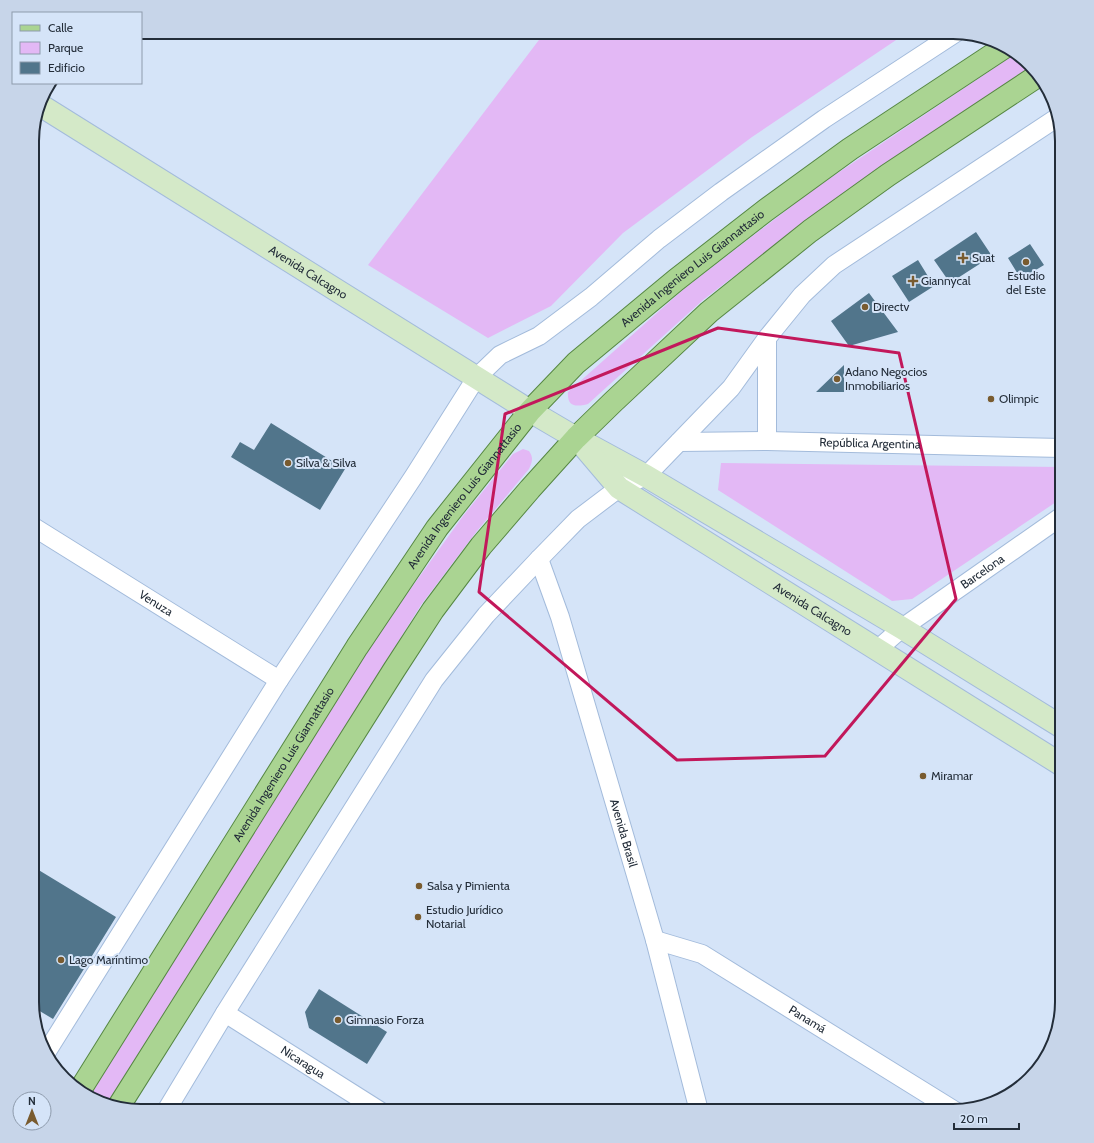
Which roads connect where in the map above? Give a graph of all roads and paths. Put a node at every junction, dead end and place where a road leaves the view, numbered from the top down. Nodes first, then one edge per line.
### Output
1 (946, 39) edge
2 (1000, 50) edge
3 (1034, 79) edge
4 (45, 108) edge
5 (1053, 120) edge
6 (767, 338) junction
7 (476, 378) junction
8 (530, 411) junction
9 (576, 438) junction
10 (767, 441) junction
11 (679, 442) junction
12 (1055, 448) edge
13 (646, 476) junction
14 (619, 488) junction
15 (1055, 521) edge
16 (39, 530) edge
17 (539, 558) junction
18 (902, 628) junction
19 (878, 650) junction
20 (279, 680) junction
21 (1055, 723) edge
22 (1055, 760) edge
23 (655, 940) junction
24 (225, 1013) junction
25 (50, 1047) edge
26 (83, 1086) edge
27 (121, 1102) edge
28 (170, 1104) edge
29 (369, 1104) edge
30 (697, 1104) edge
31 (943, 1104) edge

1 - 7 street
2 - 8 main road, Avenida Ingeniero Luis Giannattasio
3 - 9 main road
4 - 7 street, Avenida Calcagno
5 - 6 street
6 - 10 street
6 - 11 street
7 - 8 street, Avenida Calcagno
7 - 20 street
8 - 9 street, Avenida Calcagno
8 - 26 main road, Avenida Ingeniero Luis Giannattasio
9 - 13 street, Avenida Calcagno
9 - 14 street, Avenida Calcagno
9 - 27 main road
10 - 11 street, República Argentina
10 - 12 street, República Argentina
11 - 13 street
13 - 14 street
13 - 18 street, Avenida Calcagno
14 - 17 street
14 - 19 street, Avenida Calcagno
15 - 18 street, Barcelona
16 - 20 street, Venuza
17 - 23 street, Avenida Brasil
17 - 24 street
18 - 19 street, Barcelona
18 - 21 street, Avenida Calcagno
19 - 22 street, Avenida Calcagno
20 - 25 street
23 - 30 street, Avenida Brasil
23 - 31 street, Panamá
24 - 28 street
24 - 29 street, Nicaragua

